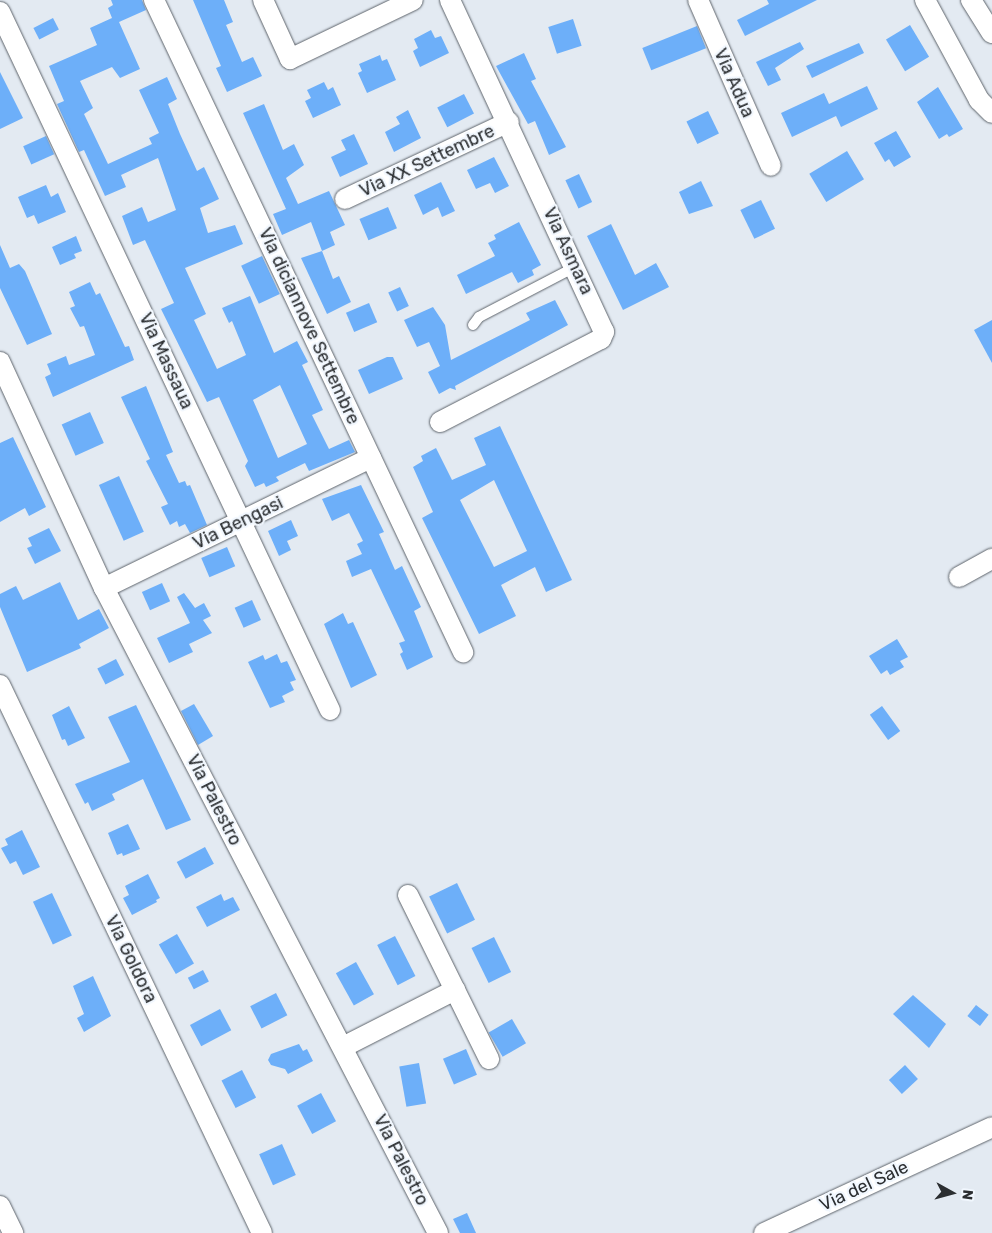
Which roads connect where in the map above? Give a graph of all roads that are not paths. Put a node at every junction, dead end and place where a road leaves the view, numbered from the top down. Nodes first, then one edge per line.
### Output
1 (154, 0) edge
2 (263, 0) edge
3 (413, 0) edge
4 (450, 0) edge
5 (698, 0) edge
6 (971, 0) edge
7 (926, 1) edge
8 (0, 12) edge
9 (992, 33) edge
10 (992, 113) edge
11 (509, 122) junction
12 (771, 166) dead end
13 (345, 199) dead end
14 (575, 267) junction
15 (473, 325) dead end
16 (0, 362) edge
17 (440, 422) dead end
18 (371, 458) junction
19 (242, 521) junction
20 (992, 559) edge
21 (959, 577) dead end
22 (104, 588) junction
23 (463, 652) dead end
24 (0, 685) edge
25 (330, 710) dead end
26 (408, 895) dead end
27 (455, 990) junction
28 (343, 1047) junction
29 (490, 1059) dead end
30 (992, 1127) edge
31 (0, 1206) edge
32 (13, 1233) edge
33 (262, 1233) edge
34 (438, 1233) edge
35 (764, 1233) edge

1 - 18 street, Via diciannove Settembre
2 - 3 street
4 - 11 street, Via Asmara
5 - 12 street, Via Adua
6 - 9 street
7 - 10 street
8 - 19 street, Via Massaua
11 - 13 street, Via XX Settembre
11 - 14 street, Via Asmara
14 - 15 lane
14 - 17 street, Via Asmara
16 - 22 street, Via Palestro
18 - 19 street, Via Bengasi
18 - 23 street, Via diciannove Settembre
19 - 22 street, Via Bengasi
19 - 25 street, Via Massaua
20 - 21 street
22 - 28 street, Via Palestro
24 - 33 street, Via Goldora
26 - 27 street
27 - 28 street
27 - 29 street
28 - 34 street, Via Palestro
30 - 35 street, Via del Sale
31 - 32 street

